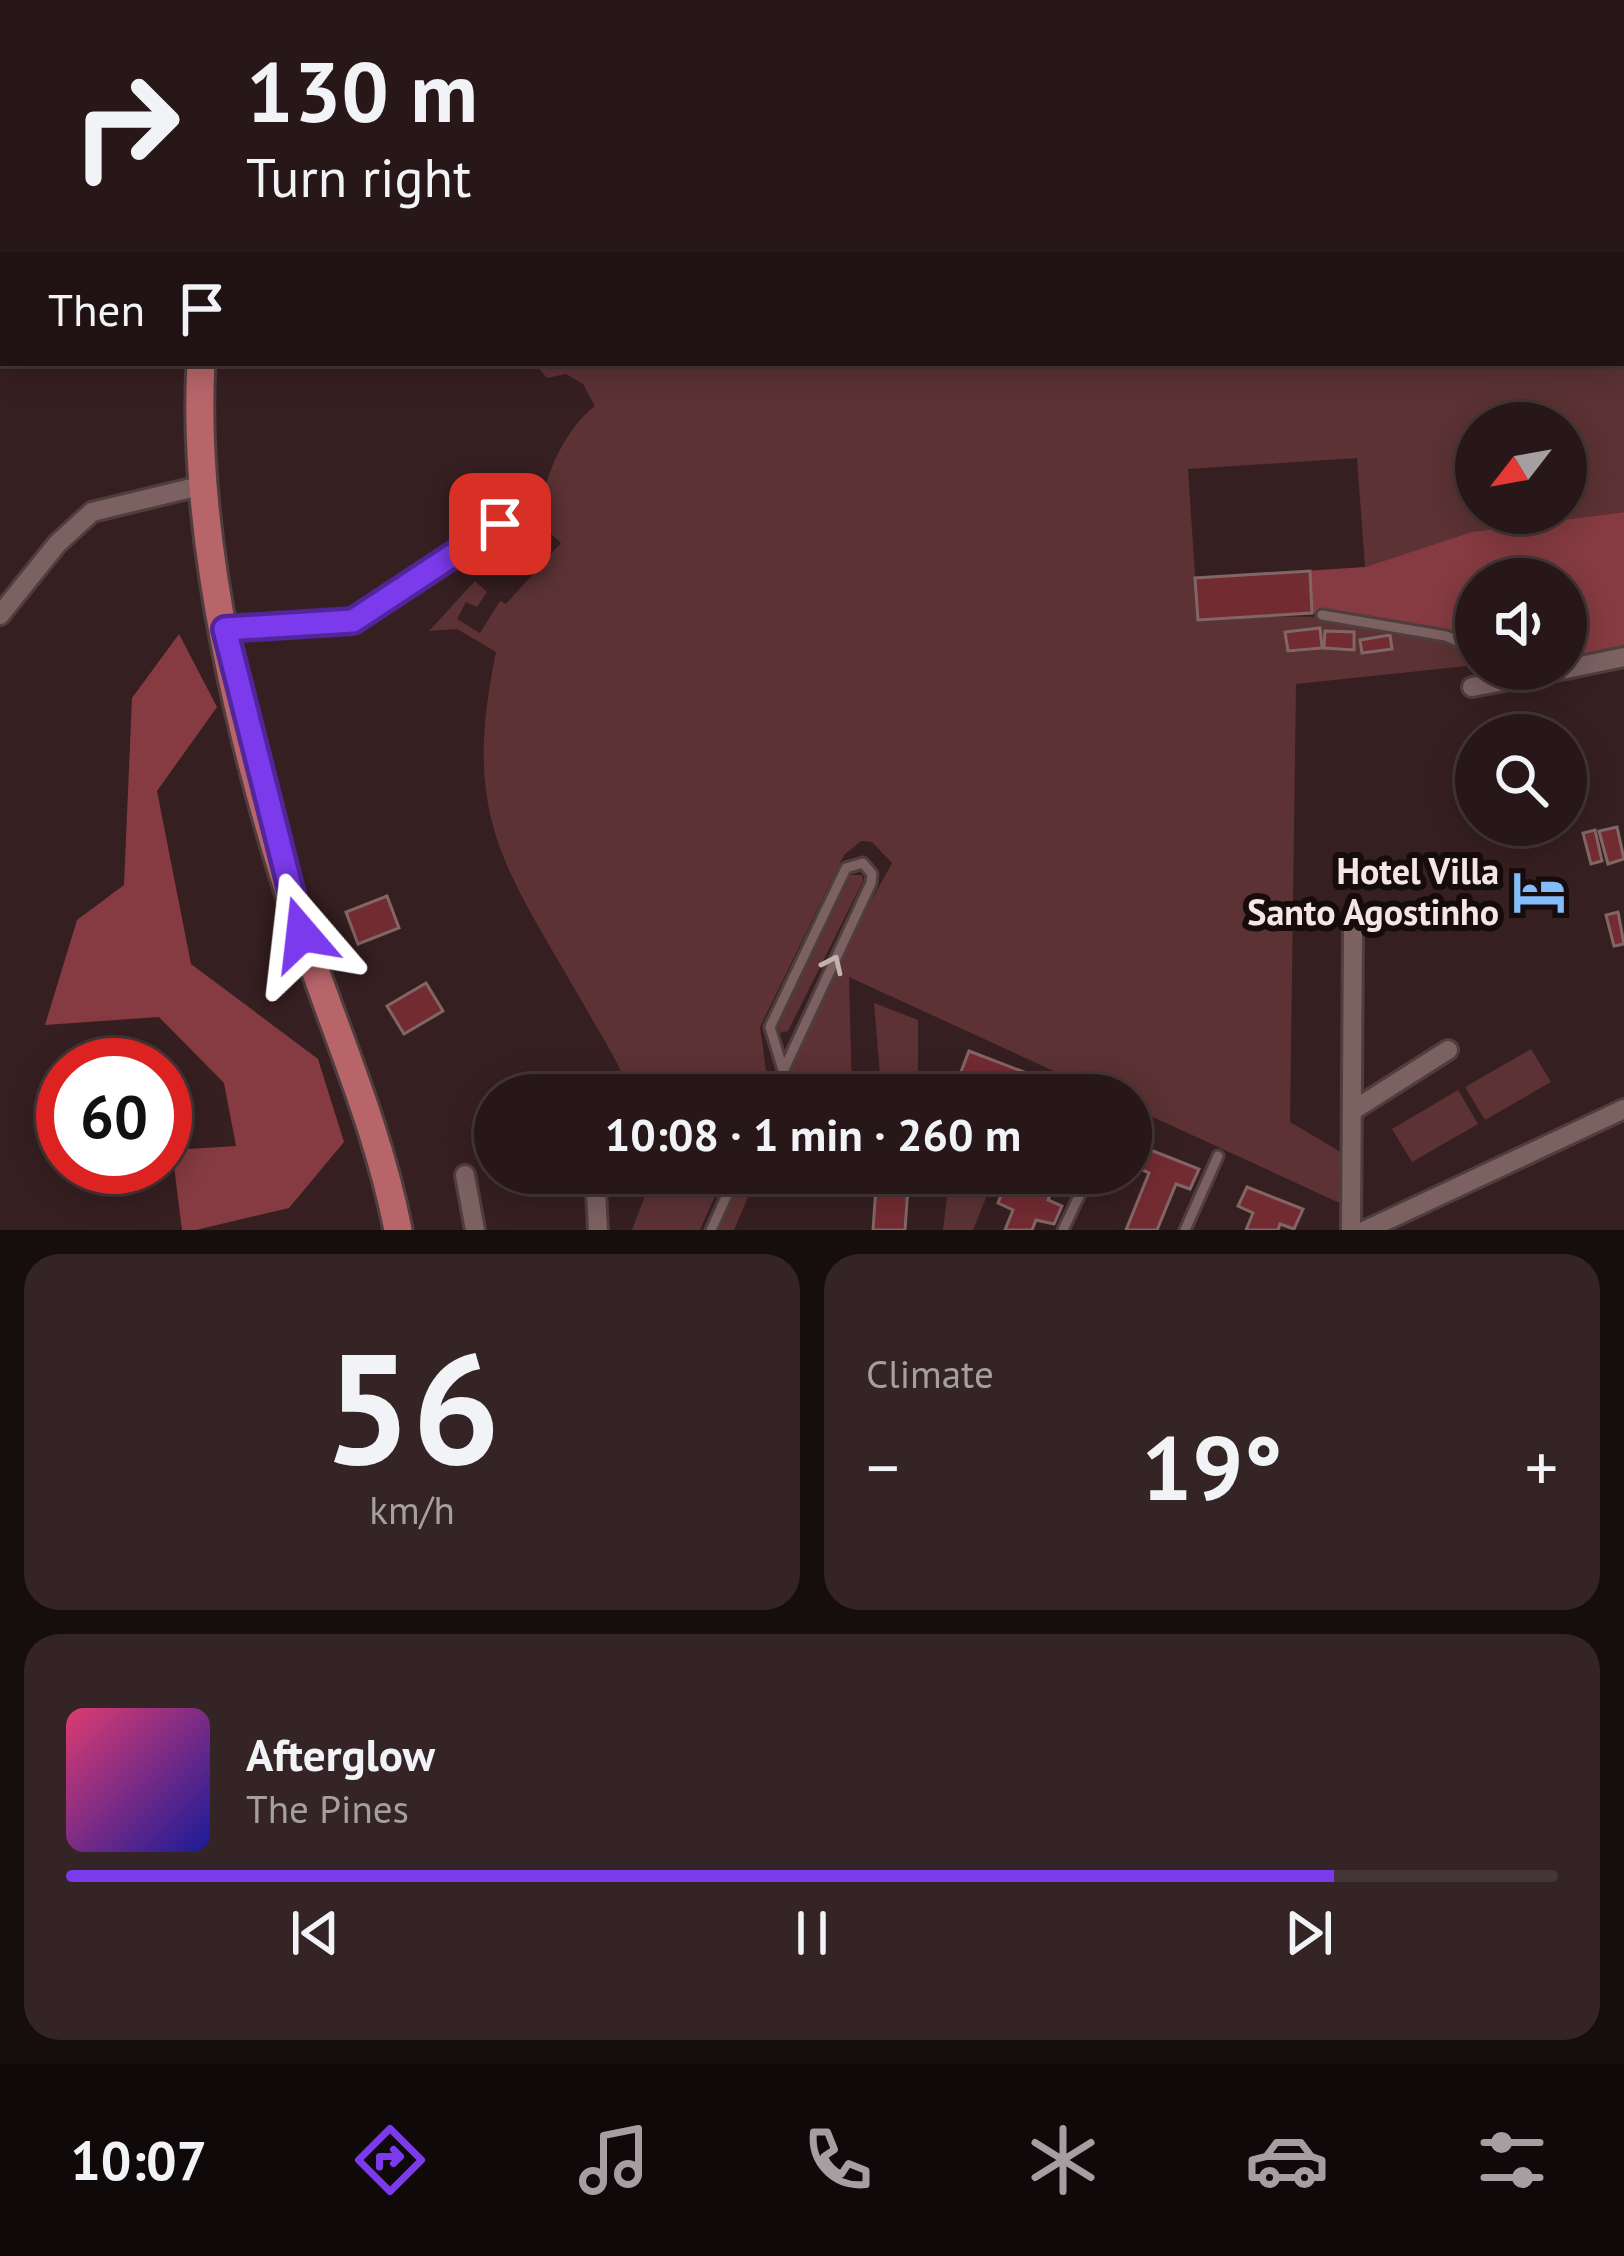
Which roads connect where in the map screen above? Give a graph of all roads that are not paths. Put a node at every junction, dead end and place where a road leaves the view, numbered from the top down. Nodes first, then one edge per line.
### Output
1 (201, 366) edge
2 (204, 485) junction
3 (500, 524) dead end
4 (0, 615) edge
5 (1322, 615) dead end
6 (225, 629) junction
7 (1455, 641) edge
8 (1624, 657) edge
9 (1587, 665) edge
10 (1352, 931) dead end
11 (1448, 1050) dead end
12 (783, 1070) junction
13 (781, 1074) edge
14 (1624, 1108) edge
15 (1352, 1112) junction
16 (1218, 1156) dead end
17 (465, 1175) dead end
18 (596, 1194) edge
19 (728, 1194) edge
20 (1080, 1194) edge
21 (1399, 1224) edge
22 (398, 1230) edge
23 (475, 1230) edge
24 (598, 1230) edge
25 (712, 1230) edge
26 (1063, 1230) edge
27 (1185, 1230) edge
28 (1351, 1230) edge
29 (1366, 1230) edge

1 - 2 main road
2 - 4 street
2 - 6 main road
3 - 6 lane
5 - 7 lane
6 - 22 main road
8 - 9 street
10 - 15 street
11 - 15 street
12 -> 12 lane
12 - 13 lane
14 - 21 street
15 - 28 street
16 - 27 lane
17 - 23 street
18 - 24 street
19 - 25 lane
20 - 26 lane
21 - 29 street

